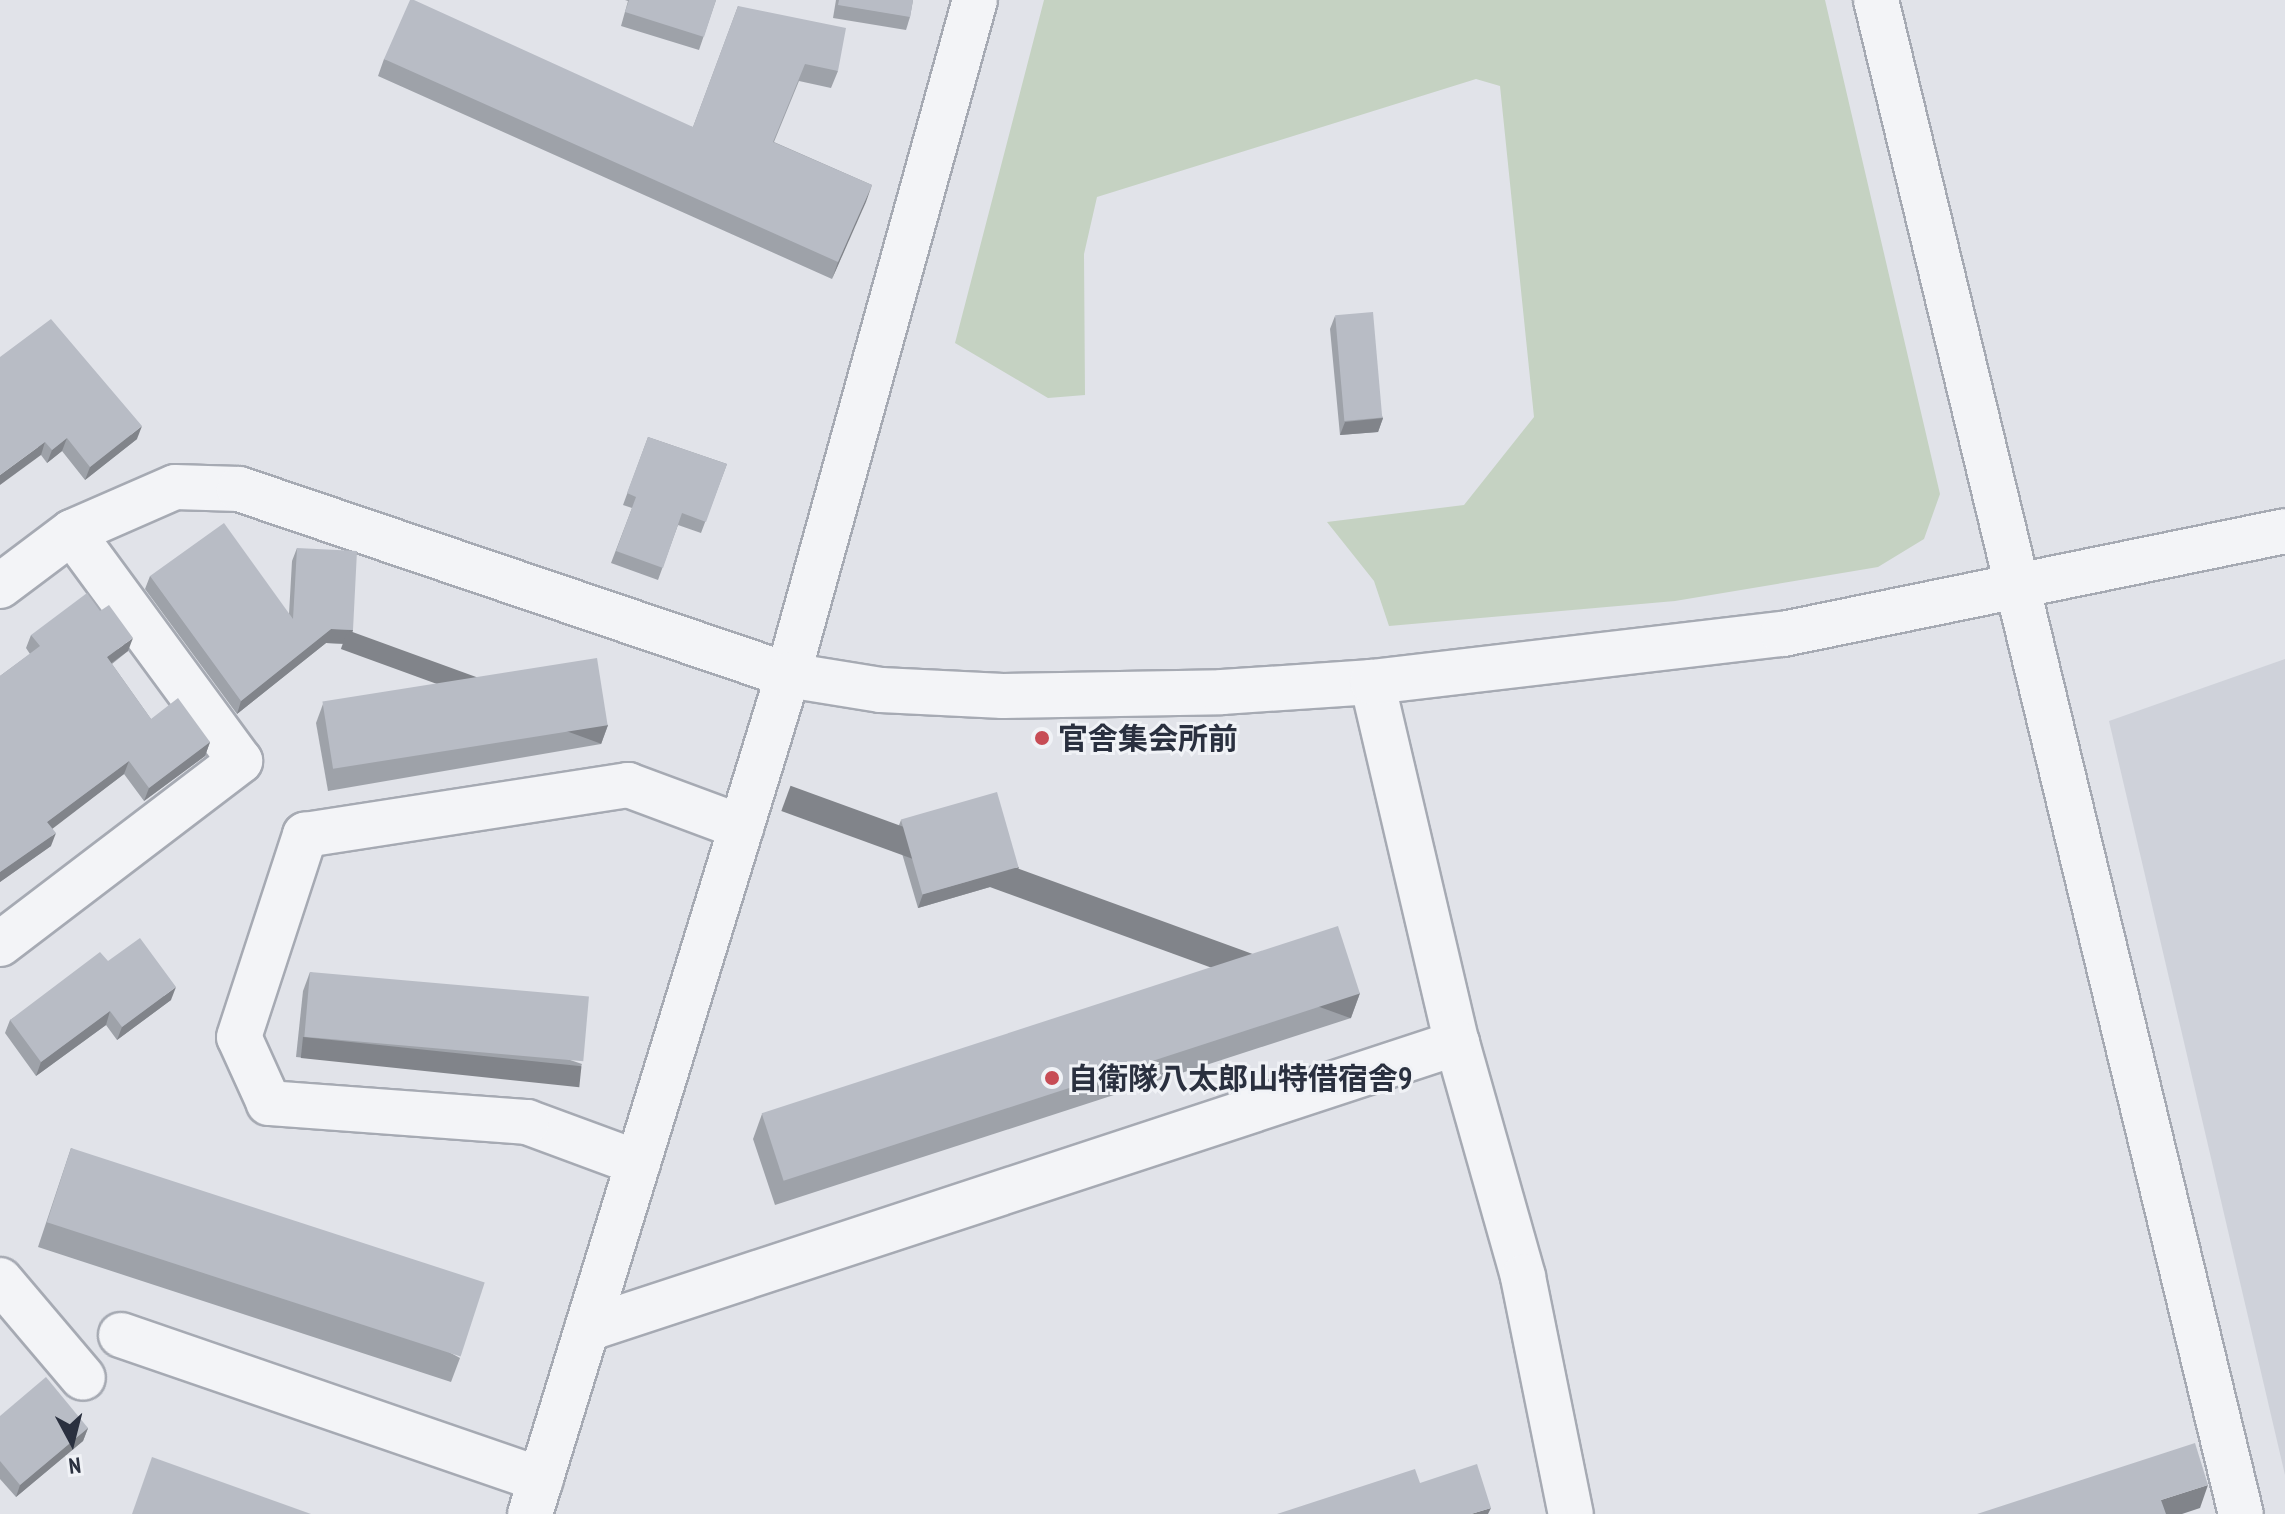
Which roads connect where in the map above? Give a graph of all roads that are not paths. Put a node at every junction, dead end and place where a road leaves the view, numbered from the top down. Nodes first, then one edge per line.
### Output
1 (975, 0) edge
2 (1876, 0) edge
3 (2285, 531) edge
4 (72, 532) junction
5 (2017, 585) junction
6 (0, 586) edge
7 (788, 675) junction
8 (1372, 682) junction
9 (741, 827) junction
10 (0, 944) edge
11 (1457, 1043) junction
12 (638, 1163) junction
13 (7, 1302) edge
14 (587, 1329) junction
15 (121, 1335) dead end
16 (83, 1378) dead end
17 (535, 1497) edge
18 (1571, 1514) edge
19 (2241, 1514) edge

1 - 7 street
2 - 5 street
3 - 5 street
4 - 6 street
4 - 7 street
4 - 10 street
5 - 8 street
5 - 19 street
7 - 8 street
7 - 9 street
8 - 11 street
9 - 12 street
9 - 12 street
11 - 14 street
11 - 18 street
12 - 14 street
13 - 16 street
14 - 17 street
15 - 17 street

